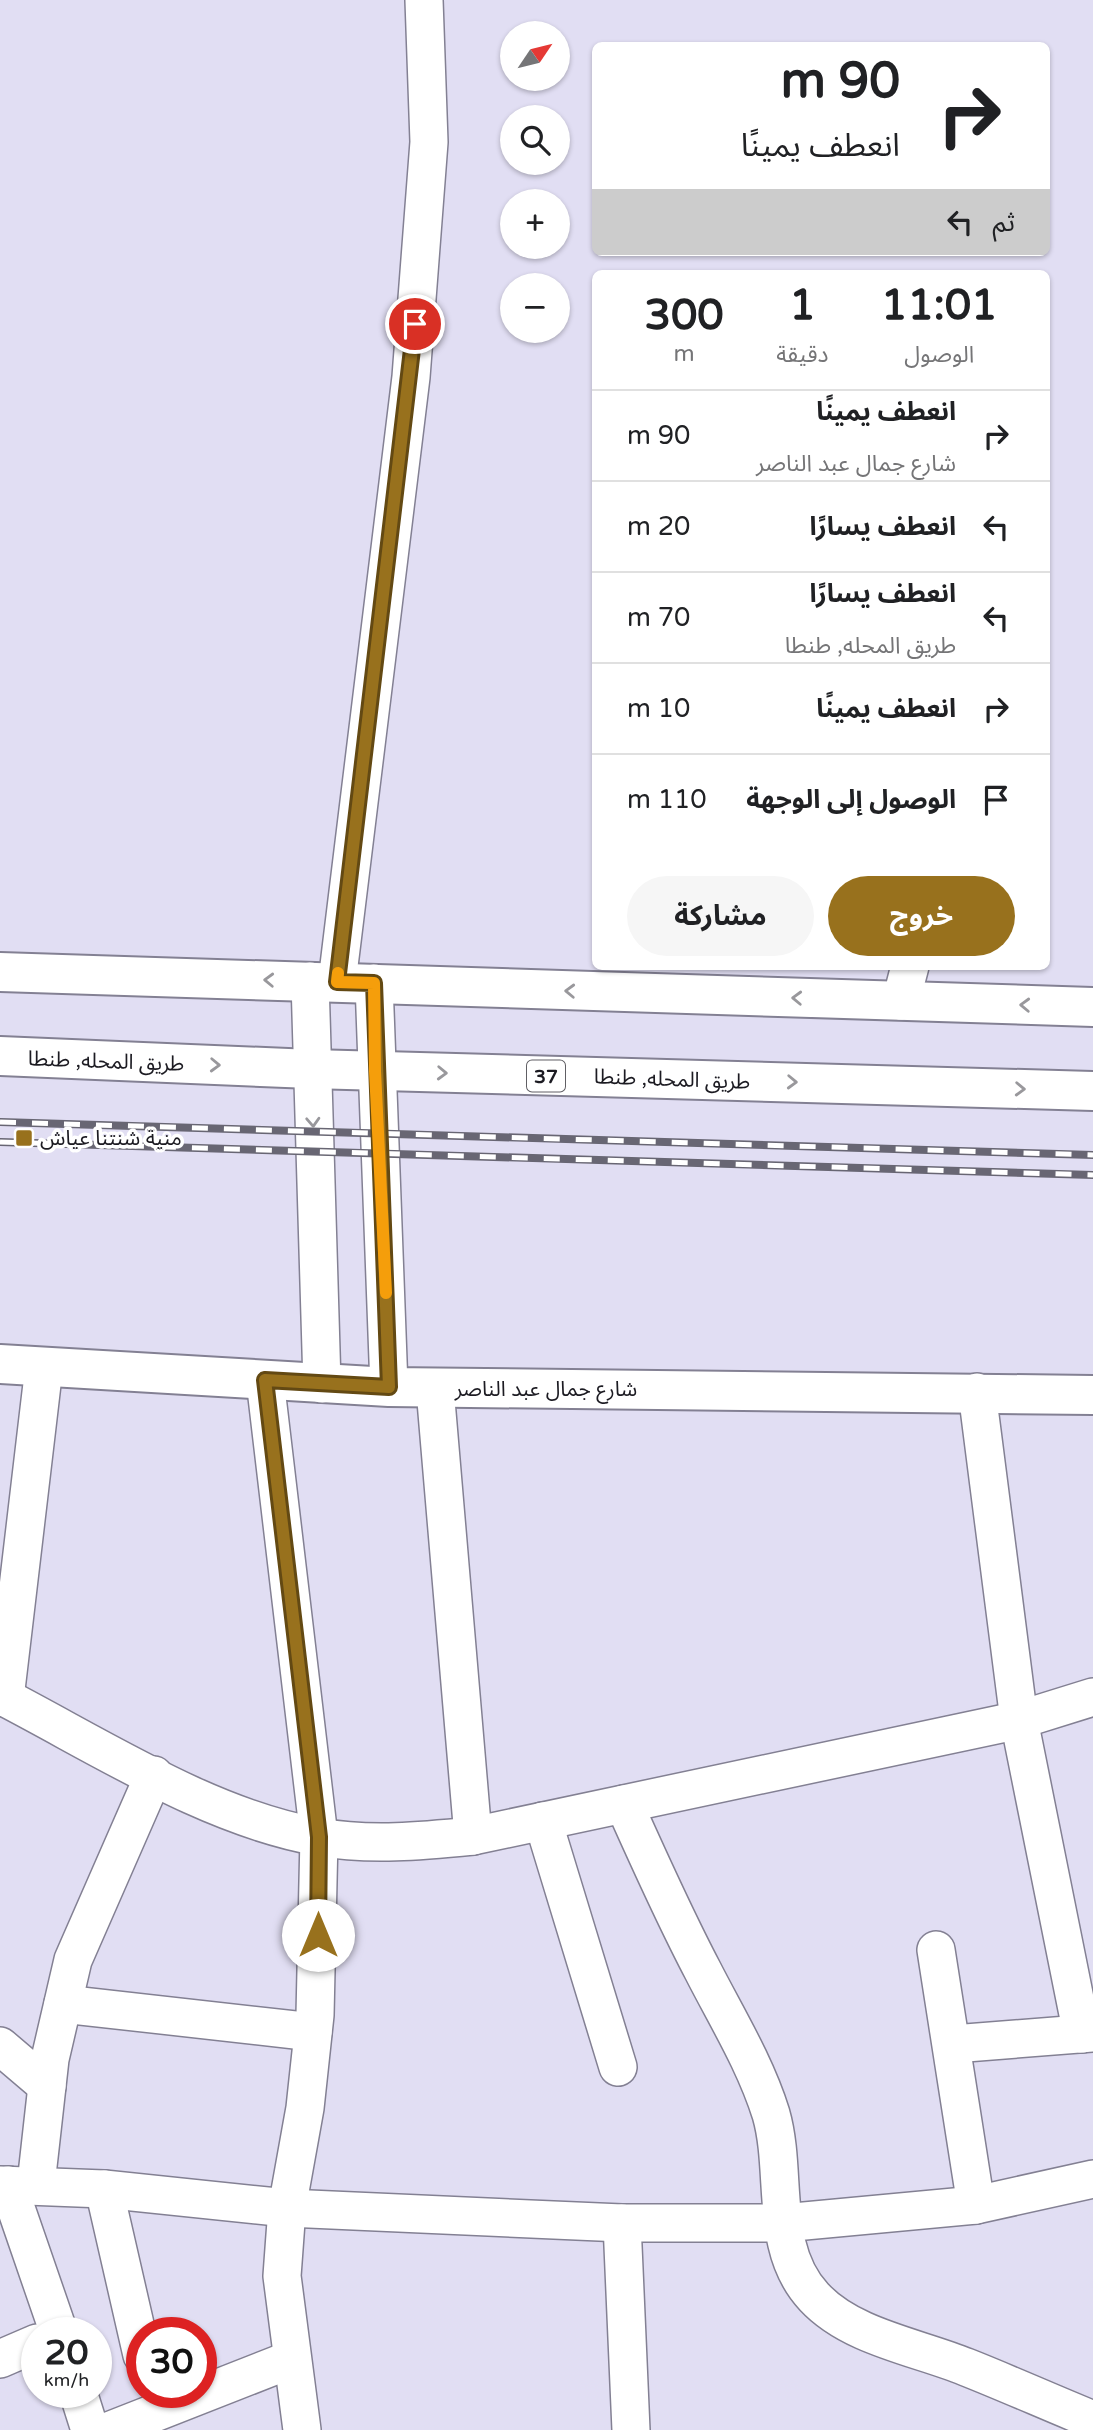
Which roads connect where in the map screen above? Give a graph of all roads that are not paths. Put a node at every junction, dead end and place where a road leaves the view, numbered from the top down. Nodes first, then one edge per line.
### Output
1 (424, 0) edge
2 (0, 972) edge
3 (323, 981) junction
4 (374, 983) junction
5 (905, 984) edge
6 (1093, 1007) edge
7 (0, 1056) edge
8 (310, 1069) junction
9 (375, 1071) junction
10 (1093, 1091) edge
11 (0, 1364) edge
12 (44, 1367) junction
13 (265, 1380) junction
14 (322, 1384) junction
15 (389, 1387) junction
16 (435, 1388) junction
17 (977, 1392) junction
18 (1093, 1395) edge
19 (3, 1696) edge
20 (1093, 1697) edge
21 (1019, 1720) junction
22 (153, 1774) junction
23 (624, 1804) junction
24 (543, 1821) junction
25 (473, 1836) junction
26 (319, 1837) junction
27 (936, 1950) dead end
28 (63, 2004) junction
29 (313, 2032) junction
30 (1088, 2034) edge
31 (953, 2044) junction
32 (0, 2046) edge
33 (618, 2067) dead end
34 (47, 2086) junction
35 (1093, 2179) edge
36 (15, 2185) edge
37 (104, 2189) junction
38 (976, 2205) junction
39 (287, 2208) junction
40 (622, 2223) junction
41 (783, 2223) junction
42 (53, 2317) edge
43 (133, 2317) edge
44 (21, 2349) edge
45 (0, 2358) edge
46 (292, 2359) junction
47 (217, 2382) edge
48 (83, 2408) edge
49 (144, 2408) edge
50 (1093, 2420) edge
51 (90, 2430) edge
52 (111, 2430) edge
53 (302, 2430) edge
54 (631, 2430) edge

1 - 3 street
3 -> 2 main road
3 - 4 main road
3 - 8 street
5 -> 4 main road
4 - 9 street
6 -> 5 main road
7 -> 8 main road, طريق المحله, طنطا / 37
8 - 9 main road, طريق المحله, طنطا / 37
8 -> 14 street
9 -> 10 main road, طريق المحله, طنطا / 37
9 - 15 street
11 - 12 main road, شارع جمال عبد الناصر
12 - 13 main road, شارع جمال عبد الناصر
12 - 19 street
13 - 14 main road, شارع جمال عبد الناصر
13 - 26 street
14 - 15 main road, شارع جمال عبد الناصر
15 - 16 main road, شارع جمال عبد الناصر
16 - 17 main road, شارع جمال عبد الناصر
16 - 25 street
17 - 18 main road, شارع جمال عبد الناصر
17 - 21 street
19 - 22 street
20 - 21 street
21 - 23 street
21 - 30 street
22 - 26 street
22 - 28 street
23 - 24 street
23 - 41 street
24 - 25 street
24 - 33 street
25 - 26 street
26 - 29 street
27 - 31 street
28 - 29 street
28 - 34 street
29 - 39 street
30 - 31 street
31 - 38 street
32 - 34 street
34 - 36 street
35 - 38 street
36 - 37 street
36 - 42 street
37 - 39 street
37 - 43 street
38 - 41 street
39 - 40 street
39 - 46 street
40 - 41 street
40 - 54 street
41 - 50 street
44 - 45 street
46 - 47 street
46 - 53 street
48 - 51 street
49 - 52 street

